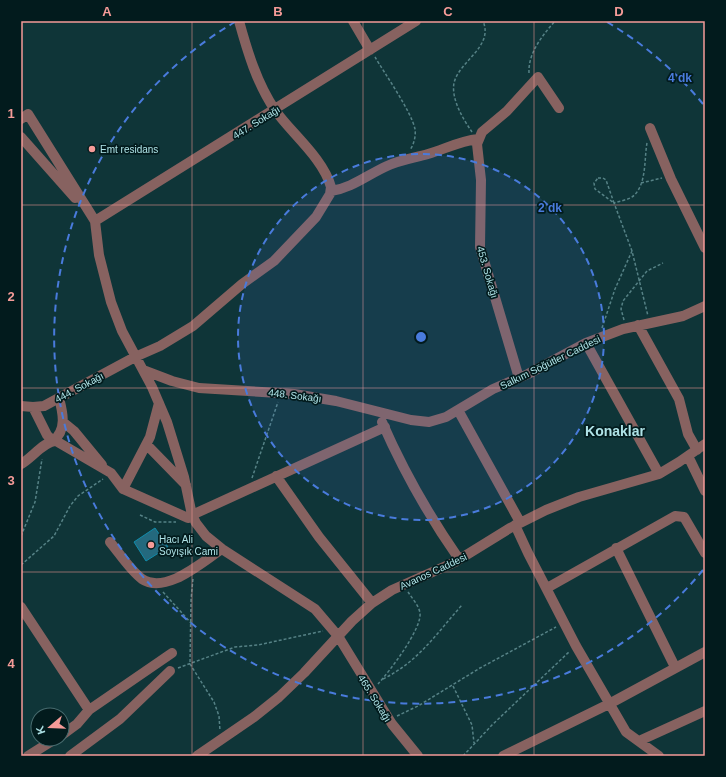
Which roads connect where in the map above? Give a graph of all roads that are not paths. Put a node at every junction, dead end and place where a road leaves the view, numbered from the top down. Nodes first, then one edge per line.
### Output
1 (239, 21) edge
2 (353, 21) edge
3 (416, 21) edge
4 (370, 50) junction
5 (559, 108) dead end
6 (275, 110) junction
7 (21, 119) edge
8 (650, 128) road end
9 (21, 137) edge
10 (478, 140) junction
11 (331, 191) junction
12 (95, 221) junction
13 (705, 248) edge
14 (705, 306) edge
15 (638, 324) junction
16 (586, 343) junction
17 (135, 357) junction
18 (143, 370) junction
19 (519, 378) junction
20 (59, 398) junction
21 (159, 402) junction
22 (21, 406) edge
23 (33, 407) junction
24 (458, 410) junction
25 (379, 412) junction
26 (446, 417) joint
27 (62, 422) junction
28 (385, 427) junction
29 (53, 441) junction
30 (147, 445) junction
31 (701, 447) edge
32 (688, 456) junction
33 (21, 464) edge
34 (107, 470) junction
35 (659, 474) junction
36 (276, 476) junction
37 (186, 486) junction
38 (123, 489) junction
39 (705, 491) edge
40 (190, 517) junction
41 (518, 523) junction
42 (110, 542) dead end
43 (616, 548) junction
44 (222, 549) junction
45 (705, 553) edge
46 (459, 559) junction
47 (548, 588) junction
48 (372, 603) junction
49 (21, 607) edge
50 (335, 632) junction
51 (705, 652) edge
52 (172, 653) dead end
53 (675, 667) junction
54 (170, 671) road end
55 (609, 704) junction
56 (89, 710) junction
57 (705, 711) edge
58 (70, 729) edge
59 (639, 741) junction
60 (42, 747) edge
61 (201, 755) edge
62 (28, 756) edge
63 (70, 756) edge
64 (418, 756) edge
65 (503, 756) edge
66 (659, 756) edge

1 - 6 street
2 - 4 street
3 - 4 street, 447. Sokağı
4 - 6 street, 447. Sokağı
5 - 10 street
6 - 11 street
6 - 12 street, 447. Sokağı
7 - 12 street
8 - 13 street
9 - 12 street
10 - 11 street
10 - 19 street, 453. Sokağı
11 - 17 street, 444. Sokağı
12 - 17 street
14 - 15 street, Salkım Söğütler Caddesi
15 - 16 street, Salkım Söğütler Caddesi
15 - 31 street
16 - 19 street, Salkım Söğütler Caddesi
16 - 35 street
17 - 18 street
17 - 20 street, 444. Sokağı
18 - 21 street
18 - 25 street, 448. Sokağı
19 - 24 street, Salkım Söğütler Caddesi
20 - 23 street, 444. Sokağı
20 - 27 street
21 - 30 street
21 - 37 street
22 - 23 street, 444. Sokağı
23 - 29 street
24 - 26 street, Salkım Söğütler Caddesi
24 - 41 street
25 - 26 street, 448. Sokağı
25 - 28 street
27 - 29 street
27 - 34 street
28 - 36 street
28 - 46 street
29 - 33 street
29 - 34 street
30 - 37 street
30 - 38 street
31 - 32 street, Avanos Caddesi
32 - 35 street, Avanos Caddesi
32 - 39 street
34 - 38 street
35 - 41 street, Avanos Caddesi
36 - 40 street
36 - 48 street
37 - 40 street
38 - 40 street
40 - 44 street, 465. Sokağı
41 - 46 street, Avanos Caddesi
41 - 47 street
42 - 44 street
43 - 45 street
43 - 47 street
43 - 53 street
44 - 50 street, 465. Sokağı
46 - 48 street, Avanos Caddesi
47 - 55 street
48 - 50 street, Avanos Caddesi
49 - 56 street
50 - 61 street, Avanos Caddesi
50 - 64 street, 465. Sokağı
51 - 53 street
52 - 56 street
53 - 55 street
54 - 63 street
55 - 59 street
55 - 65 street
56 - 58 street
57 - 59 street
59 - 66 street
60 - 62 street

